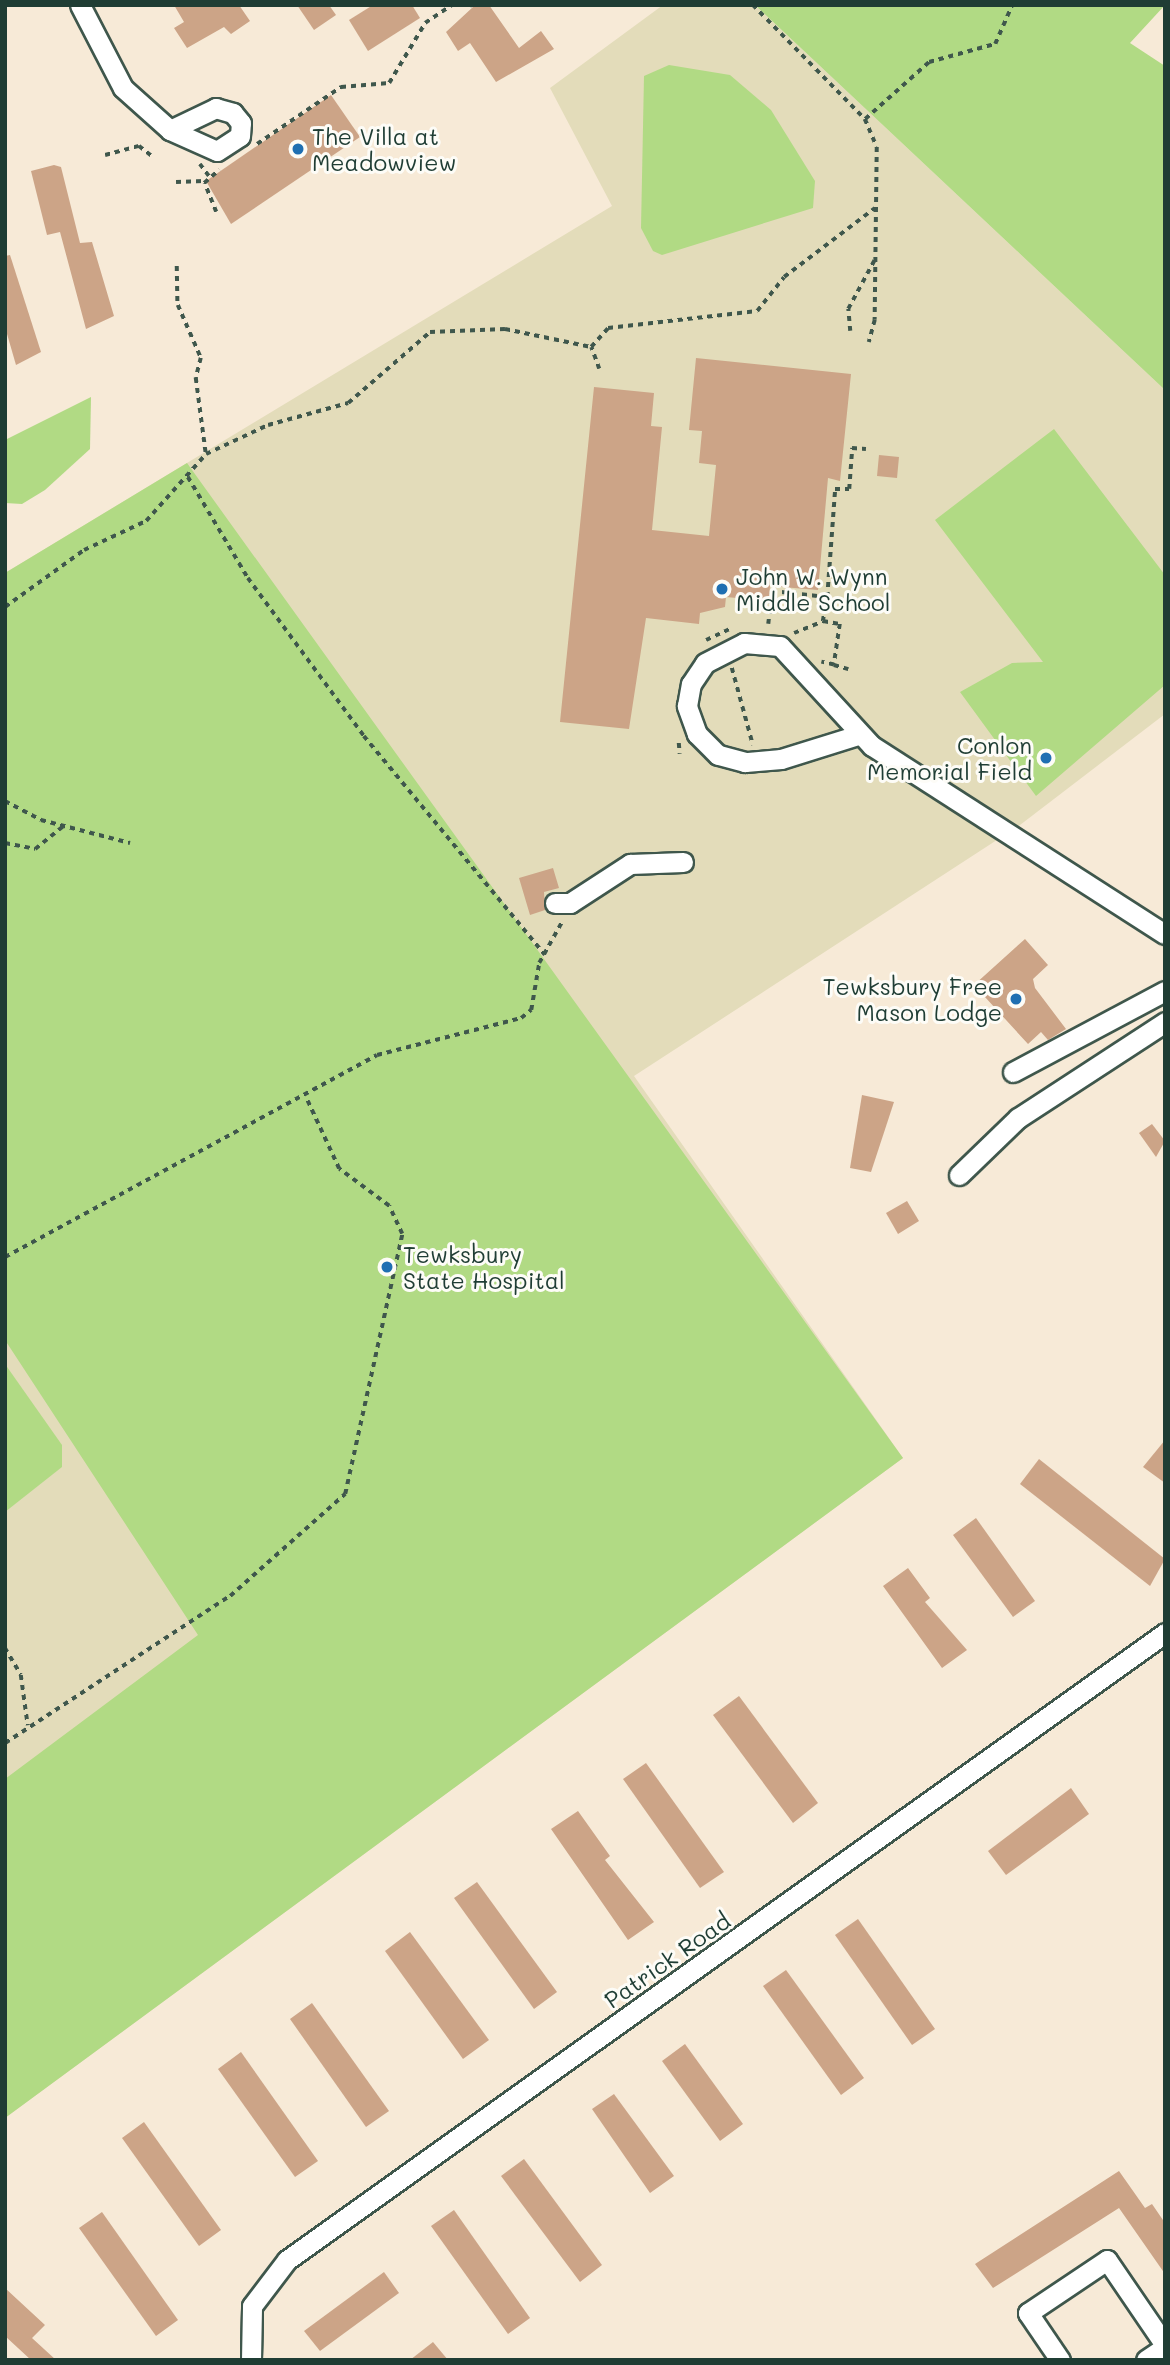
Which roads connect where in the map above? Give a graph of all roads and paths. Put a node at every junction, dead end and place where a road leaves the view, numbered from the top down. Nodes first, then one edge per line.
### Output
1 (80, 5) edge
2 (452, 5) edge
3 (753, 5) edge
4 (1012, 5) edge
5 (865, 119) junction
6 (170, 130) dead end
7 (246, 151) dead end
8 (105, 155) dead end
9 (152, 157) dead end
10 (226, 165) dead end
11 (204, 181) junction
12 (176, 182) dead end
13 (876, 206) junction
14 (216, 212) dead end
15 (876, 257) junction
16 (177, 267) dead end
17 (850, 331) dead end
18 (869, 342) dead end
19 (591, 347) junction
20 (599, 369) dead end
21 (866, 449) dead end
22 (206, 454) junction
23 (188, 477) junction
24 (827, 597) junction
25 (5, 607) edge
26 (823, 621) dead end
27 (768, 624) dead end
28 (720, 631) dead end
29 (726, 651) junction
30 (834, 665) dead end
31 (848, 669) dead end
32 (858, 735) junction
33 (756, 761) junction
34 (5, 801) edge
35 (65, 825) junction
36 (130, 842) dead end
37 (5, 843) edge
38 (682, 862) dead end
39 (562, 903) joint
40 (1165, 934) edge
41 (545, 955) junction
42 (1165, 991) edge
43 (1165, 1021) edge
44 (1013, 1072) dead end
45 (306, 1098) junction
46 (959, 1175) dead end
47 (5, 1257) edge
48 (1165, 1633) edge
49 (5, 1648) edge
50 (28, 1726) junction
51 (5, 1743) edge
52 (1165, 2346) edge
53 (251, 2360) edge
54 (1060, 2360) edge
55 (1146, 2360) edge

1 - 6 street
2 - 7 path
3 - 5 path
4 - 5 path
5 - 13 path
8 - 9 path
10 - 11 path
11 - 12 path
11 - 14 path
13 - 15 path
13 - 19 path
15 - 17 path
15 - 18 path
16 - 22 path
19 - 20 path
19 - 22 path
21 - 24 path
22 - 23 path
23 - 25 path
23 - 41 path
24 - 26 path
24 - 27 path
28 - 29 path
29 - 32 street
29 - 33 path
29 - 33 street
30 - 31 path
32 - 33 street
32 - 40 street
34 - 35 path
35 - 36 path
35 - 37 path
38 - 39 street
39 - 41 path
41 - 45 path
42 - 44 street
43 - 46 street
45 - 47 path
45 - 50 path
48 - 53 street, Patrick Road
49 - 50 path
50 - 51 path
52 - 54 street
52 - 55 street

